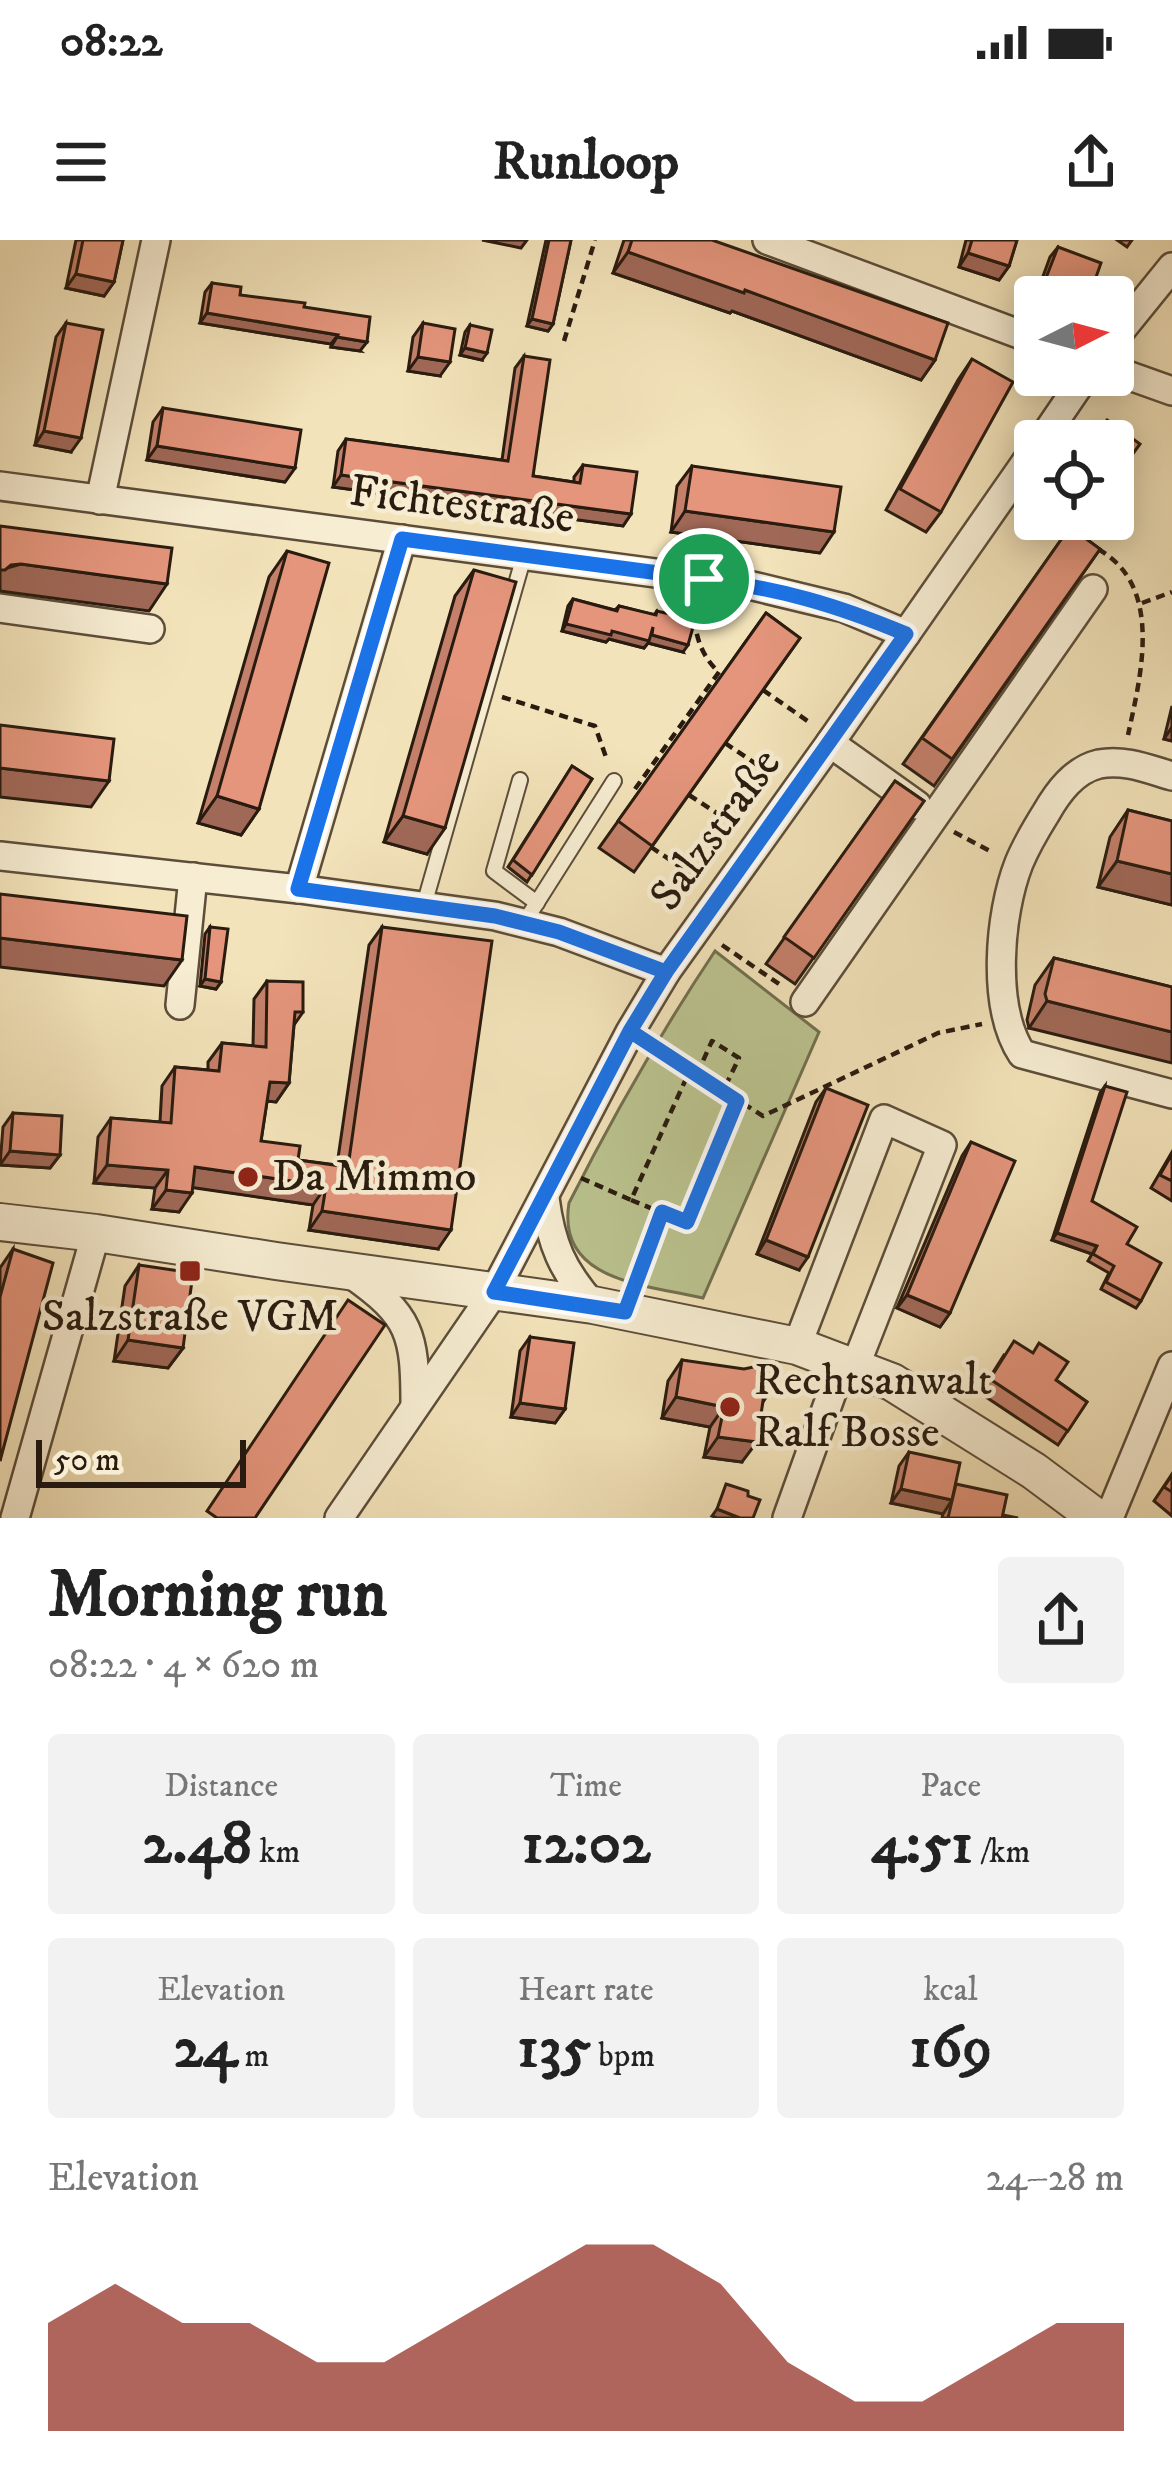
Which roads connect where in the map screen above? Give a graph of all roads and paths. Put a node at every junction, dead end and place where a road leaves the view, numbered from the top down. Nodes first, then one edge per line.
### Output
1 (157, 240) edge
2 (596, 240) edge
3 (767, 240) edge
4 (1172, 267) edge
5 (1134, 314) edge
6 (1014, 332) edge
7 (564, 341) dead end
8 (1134, 377) edge
9 (1172, 391) edge
10 (1014, 479) edge
11 (0, 486) edge
12 (100, 500) junction
13 (402, 539) junction
14 (1096, 548) edge
15 (524, 556) junction
16 (704, 579) junction
17 (1093, 589) edge
18 (1172, 592) edge
19 (1142, 603) junction
20 (0, 608) edge
21 (150, 629) dead end
22 (906, 634) junction
23 (763, 690) edge
24 (485, 692) junction
25 (1126, 740) dead end
26 (832, 741) junction
27 (725, 743) edge
28 (1172, 776) edge
29 (520, 781) dead end
30 (614, 781) joint
31 (794, 793) junction
32 (632, 795) edge
33 (688, 795) edge
34 (935, 818) junction
35 (962, 837) dead end
36 (759, 842) junction
37 (652, 848) edge
38 (0, 856) edge
39 (1018, 866) junction
40 (193, 878) junction
41 (298, 889) junction
42 (721, 896) junction
43 (424, 905) junction
44 (531, 913) junction
45 (698, 928) junction
46 (666, 972) junction
47 (806, 1002) joint
48 (180, 1005) dead end
49 (1006, 1019) junction
50 (630, 1031) junction
51 (693, 1072) junction
52 (723, 1091) junction
53 (1172, 1094) edge
54 (737, 1101) junction
55 (560, 1168) junction
56 (545, 1198) junction
57 (631, 1200) junction
58 (662, 1212) junction
59 (0, 1222) edge
60 (96, 1233) junction
61 (347, 1271) junction
62 (494, 1292) junction
63 (609, 1308) junction
64 (796, 1346) junction
65 (849, 1365) junction
66 (1172, 1366) edge
67 (416, 1406) junction
68 (15, 1518) edge
69 (339, 1518) edge
70 (787, 1518) edge
71 (1096, 1518) edge
72 (1109, 1518) edge

1 - 12 street
2 - 7 path
3 - 6 street
4 - 5 street
8 - 9 street
10 - 22 street, Salzstraße
11 - 12 street, Fichtestraße
12 - 13 street, Fichtestraße
13 - 15 street, Fichtestraße
13 - 41 street
14 - 19 path
15 - 16 street, Fichtestraße
15 - 24 lane
16 - 22 street, Fichtestraße
16 - 32 path
17 - 34 street
18 - 19 path
19 - 25 path
20 - 21 street
22 - 26 street, Salzstraße
23 - 26 path
24 - 30 path
24 - 43 lane
26 - 31 street, Salzstraße
26 - 34 street
27 - 31 path
28 - 39 street
29 - 44 lane
30 - 44 lane
31 - 36 street, Salzstraße
33 - 36 path
34 - 47 street
35 - 39 path
36 - 42 street, Salzstraße
37 - 42 path
38 - 40 street
39 - 49 street
40 - 41 street
40 - 48 street
41 - 43 street
42 - 45 street, Salzstraße
43 - 44 street
44 - 46 street
45 - 46 street, Salzstraße
45 - 47 path
46 - 50 street, Salzstraße
49 - 53 street
49 - 54 path
50 - 51 path
50 - 55 street, Salzstraße
51 - 52 path
51 - 52 path
51 - 57 path
52 - 54 path
54 - 58 path
55 - 56 street, Salzstraße
55 - 57 path
56 - 62 street, Salzstraße
56 - 63 street
57 - 58 path
58 - 63 path
59 - 60 street
60 - 61 street
60 - 68 street
61 - 62 street
61 - 67 street
62 - 63 street
62 - 67 street, Salzstraße
63 - 64 street
64 - 65 street
64 - 65 street
65 - 70 street
65 - 71 street
66 - 72 street
67 - 69 street, Salzstraße

